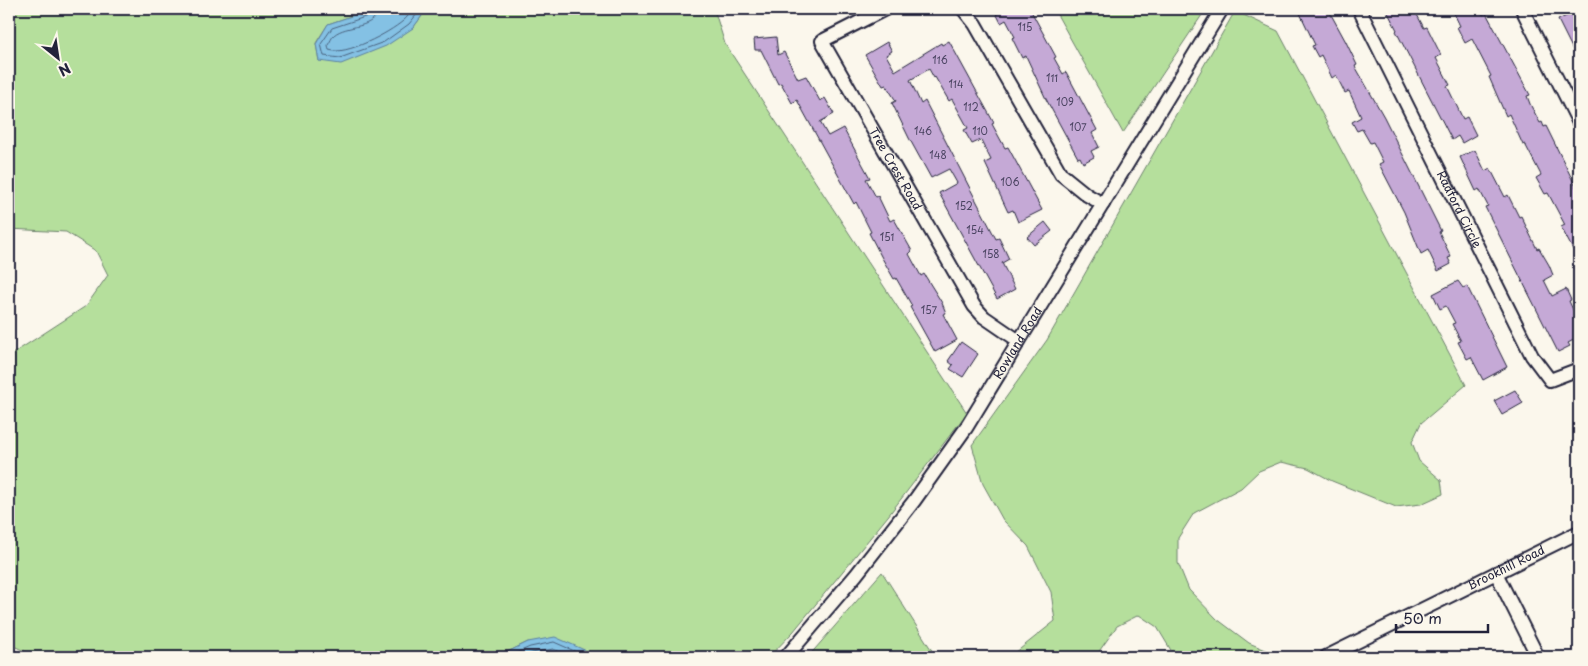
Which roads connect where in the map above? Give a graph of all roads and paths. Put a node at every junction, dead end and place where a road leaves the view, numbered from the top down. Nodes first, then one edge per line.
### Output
1 (885, 9) edge
2 (963, 9) edge
3 (1222, 9) edge
4 (1359, 9) edge
5 (1522, 9) edge
6 (1579, 123) edge
7 (1103, 204) junction
8 (1019, 341) junction
9 (1579, 370) edge
10 (1579, 532) edge
11 (1496, 573) junction
12 (786, 657) edge
13 (1326, 657) edge
14 (1538, 657) edge

1 - 8 street, Tree Crest Road
2 - 7 street
3 - 7 street, Rowland Road
4 - 9 street, Radford Circle
5 - 6 street
7 - 8 street, Rowland Road
8 - 12 street, Rowland Road
10 - 11 street, Brookhill Road
11 - 13 street, Brookhill Road
11 - 14 street

